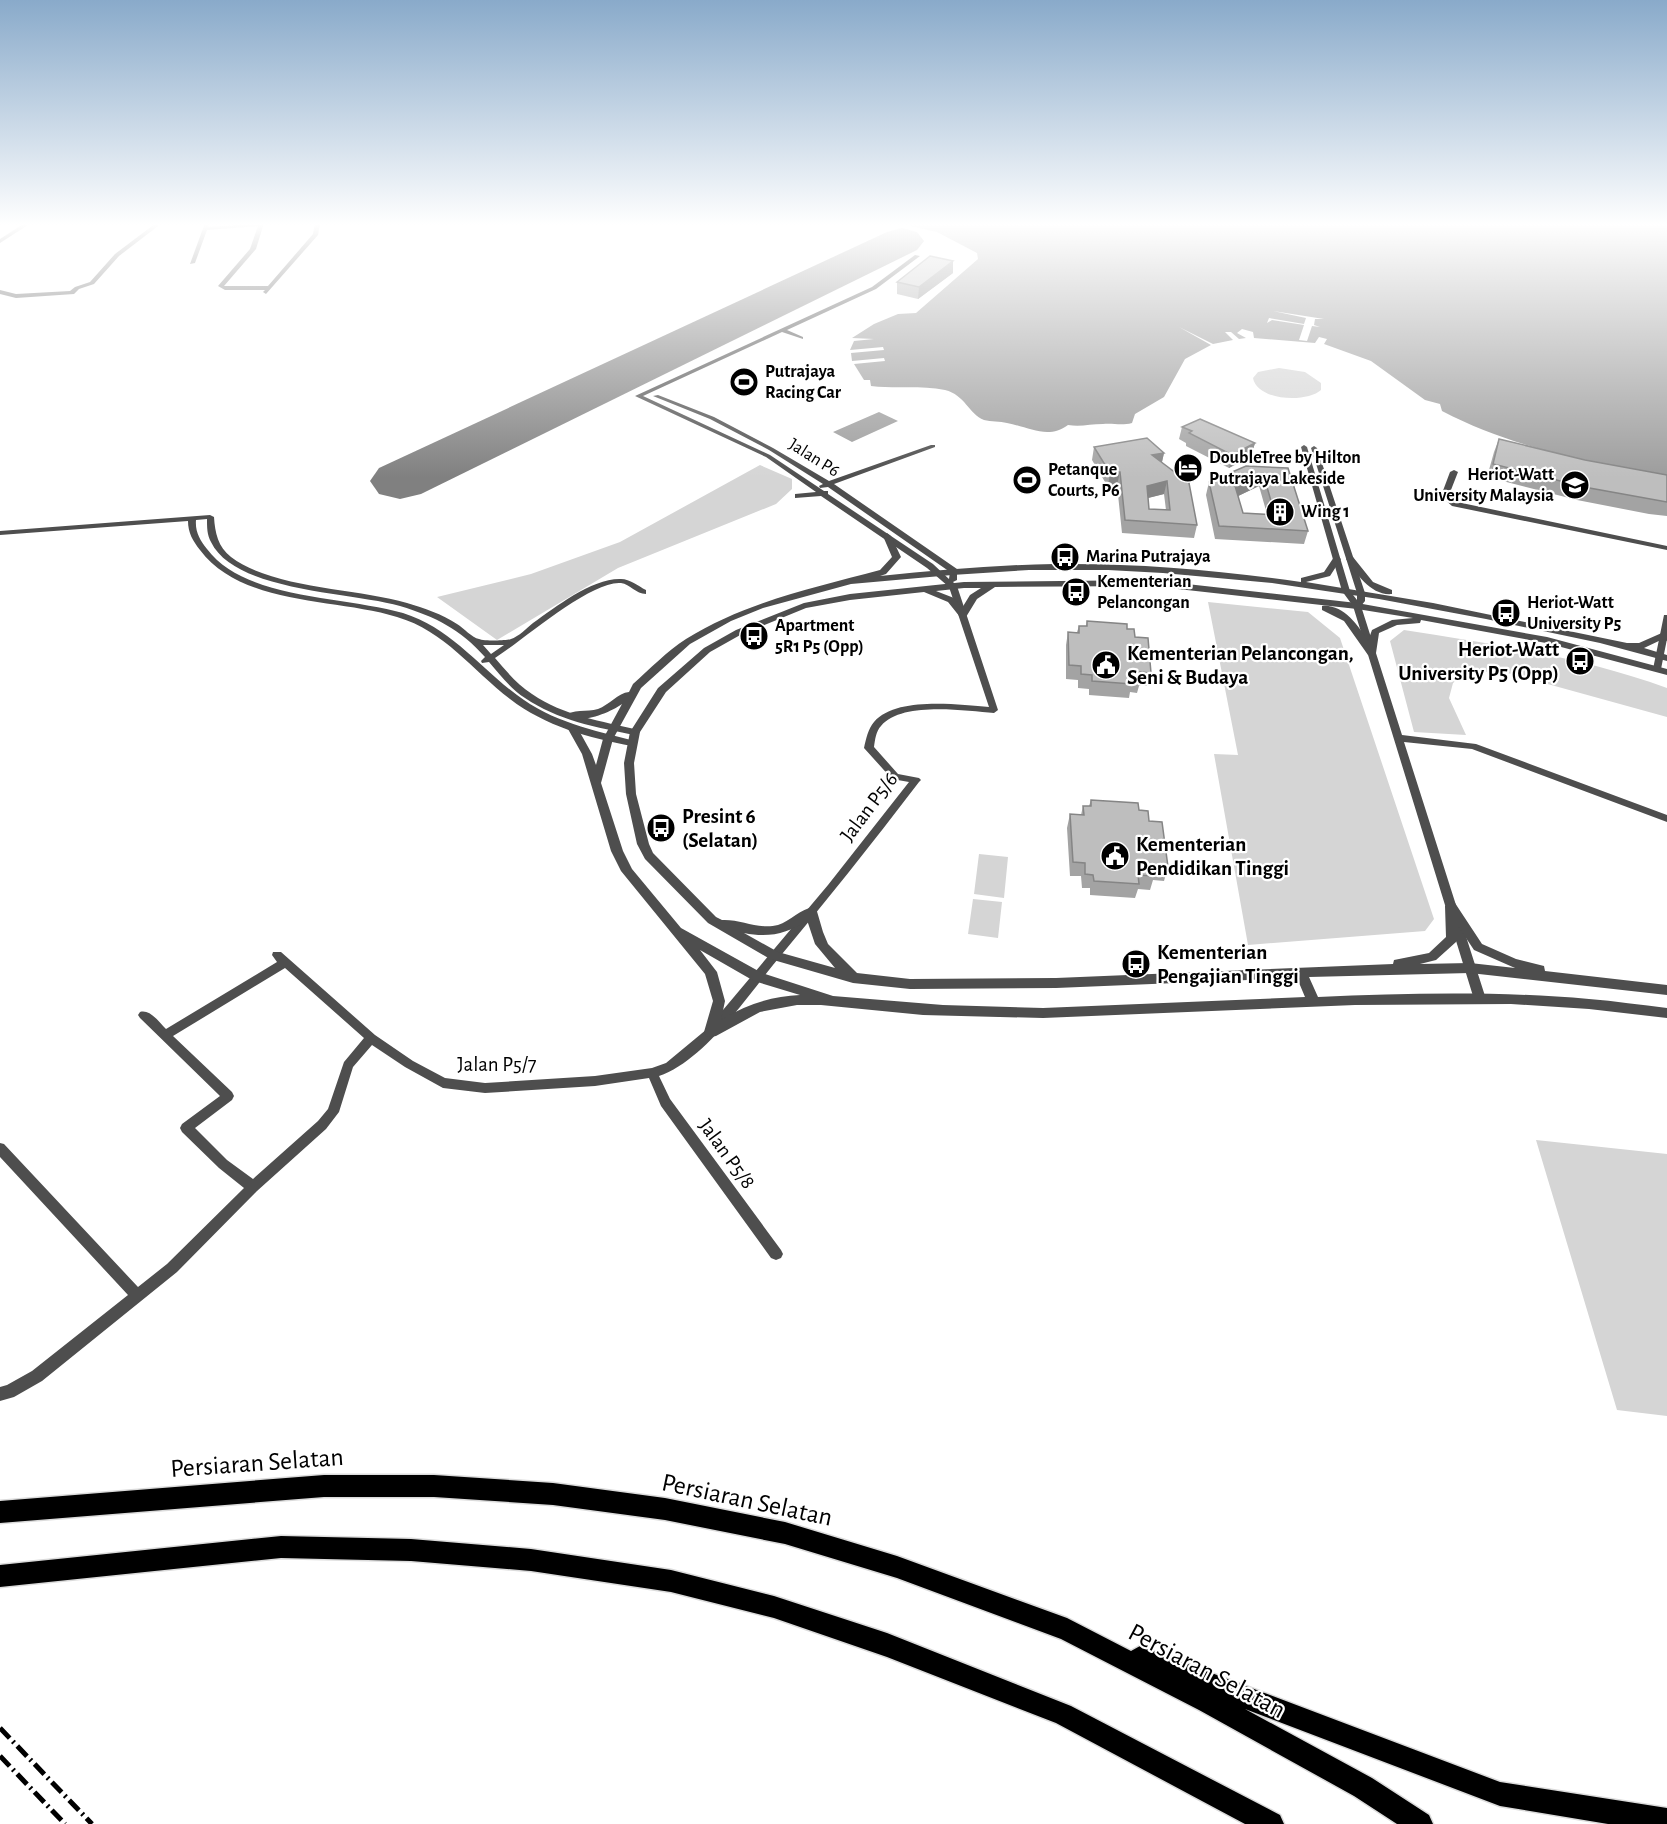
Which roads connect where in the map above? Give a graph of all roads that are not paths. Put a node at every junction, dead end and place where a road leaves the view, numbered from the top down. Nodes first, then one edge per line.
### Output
1 (829, 308) edge
2 (781, 330) junction
3 (801, 338) dead end
4 (647, 392) junction
5 (933, 446) dead end
6 (1304, 447) dead end
7 (1314, 448) dead end
8 (1454, 472) dead end
9 (808, 482) junction
10 (829, 484) junction
11 (818, 488) junction
12 (826, 493) junction
13 (192, 519) junction
14 (0, 533) edge
15 (887, 536) junction
16 (1634, 541) junction
17 (1667, 548) edge
18 (1337, 559) junction
19 (1350, 559) junction
20 (1667, 559) edge
21 (954, 571) junction
22 (939, 573) junction
23 (851, 581) junction
24 (1285, 582) junction
25 (1022, 583) junction
26 (953, 586) junction
27 (912, 589) junction
28 (1346, 591) junction
29 (643, 592) dead end
30 (1361, 593) junction
31 (1251, 594) junction
32 (1357, 606) junction
33 (1442, 607) junction
34 (963, 615) junction
35 (1667, 617) edge
36 (1445, 621) junction
37 (1665, 637) edge
38 (514, 641) junction
39 (1598, 641) junction
40 (475, 642) junction
41 (1371, 652) junction
42 (1663, 657) edge
43 (490, 658) junction
44 (479, 664) junction
45 (1662, 670) edge
46 (637, 686) junction
47 (569, 716) junction
48 (612, 728) junction
49 (573, 729) junction
50 (634, 737) junction
51 (1398, 738) junction
52 (608, 739) junction
53 (596, 783) junction
54 (1667, 819) edge
55 (1451, 906) junction
56 (812, 911) junction
57 (712, 920) junction
58 (677, 931) junction
59 (774, 956) junction
60 (1470, 968) junction
61 (1358, 970) junction
62 (1301, 972) junction
63 (758, 977) junction
64 (853, 978) junction
65 (1580, 980) junction
66 (1667, 990) edge
67 (1667, 994) edge
68 (1479, 996) junction
69 (1313, 1001) junction
70 (849, 1004) junction
71 (1667, 1013) edge
72 (144, 1015) dead end
73 (711, 1032) junction
74 (165, 1035) junction
75 (371, 1038) junction
76 (652, 1072) junction
77 (0, 1148) edge
78 (254, 1187) junction
79 (776, 1254) dead end
80 (138, 1296) junction
81 (0, 1394) edge
82 (0, 1512) edge
83 (0, 1576) edge
84 (1067, 1630) junction
85 (1667, 1821) edge
86 (1271, 1824) edge
87 (1419, 1824) edge

1 - 2 street
2 - 3 street
2 - 4 street
4 - 9 street, Jalan P6
4 - 10 street, Jalan P6
5 - 10 street
6 - 18 street
7 - 19 street
8 - 16 street
9 - 11 street, Jalan P6
9 - 12 street
10 - 11 street
10 - 21 street, Jalan P6
11 - 12 street, Jalan P6
12 - 15 street, Jalan P6
13 - 14 street
13 - 40 street
13 - 44 street
15 - 22 street, Jalan P6
15 - 23 street
16 - 17 street
16 - 20 street
18 - 24 street
18 - 28 street
19 - 30 street
19 - 33 street
21 - 22 street
21 - 24 street
21 - 26 street
22 - 23 street
22 - 26 street, Jalan P6
23 - 46 street
24 - 28 street
25 - 26 street
25 - 31 street
25 - 34 street
26 - 27 street
26 - 34 street, Jalan P5/6
27 - 34 street
27 - 50 street
28 - 30 street
28 - 32 street
29 - 38 street
30 - 32 street
30 - 33 street
31 - 32 street
31 - 41 street
32 - 36 street
32 - 41 street
33 - 39 street
34 - 56 street, Jalan P5/6
35 - 37 street
36 - 41 street
36 - 45 street
37 - 39 street
37 - 42 street
38 - 40 street
38 - 43 street
39 - 42 street
40 - 43 street
41 - 51 street
42 - 45 street
43 - 44 street
43 - 47 street
44 - 49 street
46 - 47 street
46 - 48 street
47 - 48 street
48 - 50 street
48 - 52 street
49 - 52 street
49 - 53 street
50 - 52 street
50 - 57 street
51 - 54 street
51 - 55 street
52 - 53 street
53 - 58 street
55 - 60 street
55 - 61 street
55 - 65 street
56 - 57 street
56 - 59 street, Jalan P5/6
56 - 64 street
57 - 59 street
58 - 63 street
58 - 73 street
59 - 63 street, Jalan P5/6
59 - 64 street
60 - 61 street
60 - 65 street
60 - 68 street
61 - 62 street
62 - 64 street
62 - 69 street
63 - 70 street
63 - 73 street, Jalan P5/6
65 - 66 street
65 - 67 street
68 - 69 street
68 - 71 street
69 - 70 street
70 - 73 street
72 - 74 street
73 - 76 street, Jalan P5/7
74 - 75 street, Jalan P5/7
74 - 78 street
75 - 76 street, Jalan P5/7
75 - 78 street
76 - 79 street, Jalan P5/8
77 - 80 street
78 - 80 street
80 - 81 street
82 - 84 main road, Persiaran Selatan
83 - 86 main road
84 - 85 main road
84 - 87 main road, Persiaran Selatan

